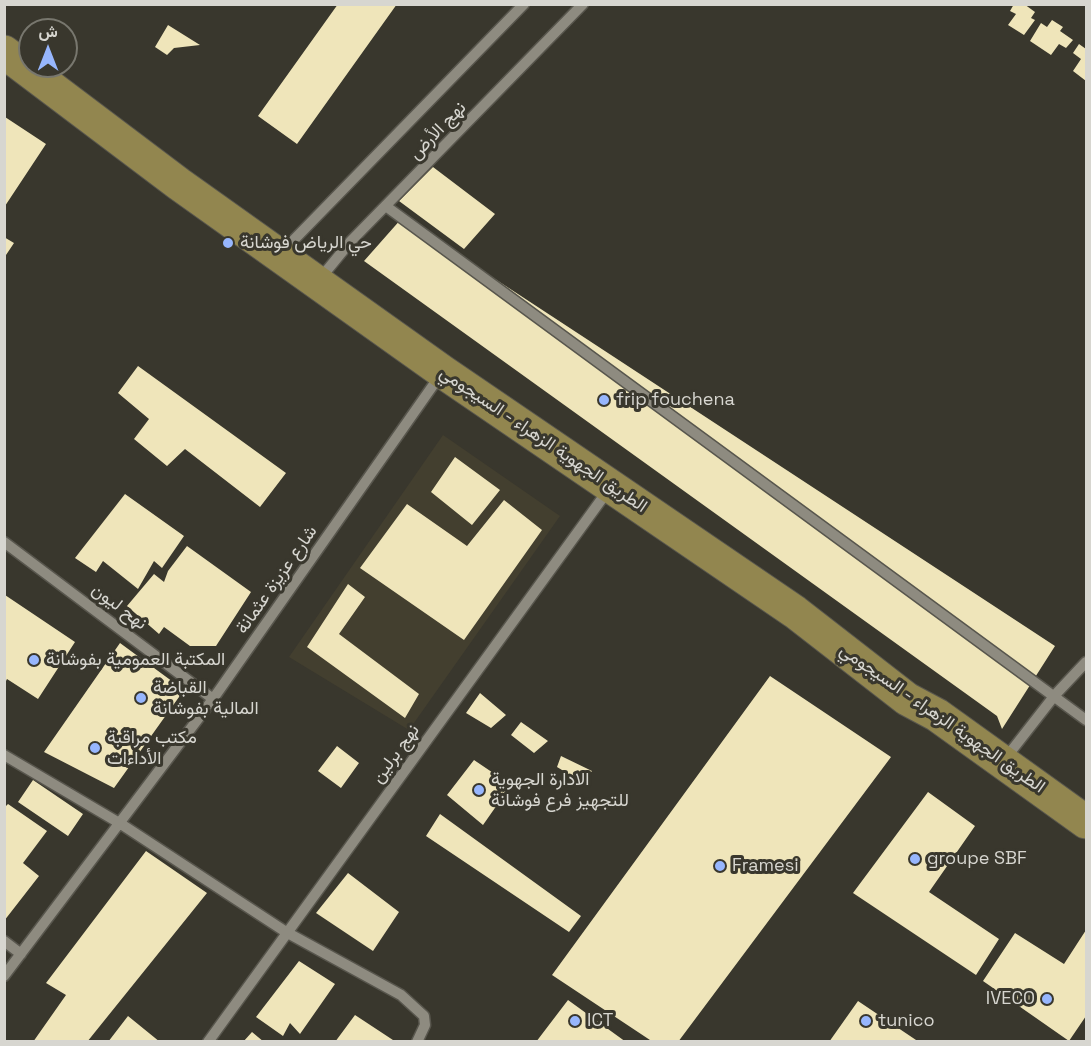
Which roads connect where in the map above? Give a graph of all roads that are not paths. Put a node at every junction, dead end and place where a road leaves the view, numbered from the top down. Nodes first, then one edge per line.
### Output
1 (524, 4) edge
2 (583, 4) edge
3 (4, 52) edge
4 (387, 207) junction
5 (279, 255) junction
6 (317, 282) junction
7 (443, 372) junction
8 (611, 487) junction
9 (4, 542) edge
10 (1086, 662) edge
11 (1056, 695) junction
12 (213, 699) junction
13 (1086, 720) edge
14 (4, 755) edge
15 (1004, 762) junction
16 (1086, 822) edge
17 (121, 824) junction
18 (286, 932) junction
19 (4, 941) edge
20 (21, 954) junction
21 (4, 976) edge
22 (208, 1041) edge
23 (417, 1041) edge

1 - 5 street, نهج الأرض
2 - 4 street, نهج الأرض
3 - 5 main road, الطريق الجهوية الزهراء - السيجومي
4 - 6 street, نهج الأرض
4 - 11 street
5 - 6 main road, الطريق الجهوية الزهراء - السيجومي
6 - 7 main road, الطريق الجهوية الزهراء - السيجومي
7 - 8 main road, الطريق الجهوية الزهراء - السيجومي
7 - 12 street, شارع عزيزة عثمانة
8 - 15 main road, الطريق الجهوية الزهراء - السيجومي
8 - 18 street, نهج برلين
9 - 12 street, نهح ليون
10 - 11 street
11 - 13 street
11 - 15 street
12 - 17 street, شارع عزيزة عثمانة
14 - 17 street
15 - 16 main road, الطريق الجهوية الزهراء - السيجومي
17 - 18 street
17 - 20 street, شارع عزيزة عثمانة
18 - 22 street, نهج برلين
18 - 23 street
19 - 20 street
20 - 21 street, شارع عزيزة عثمانة

